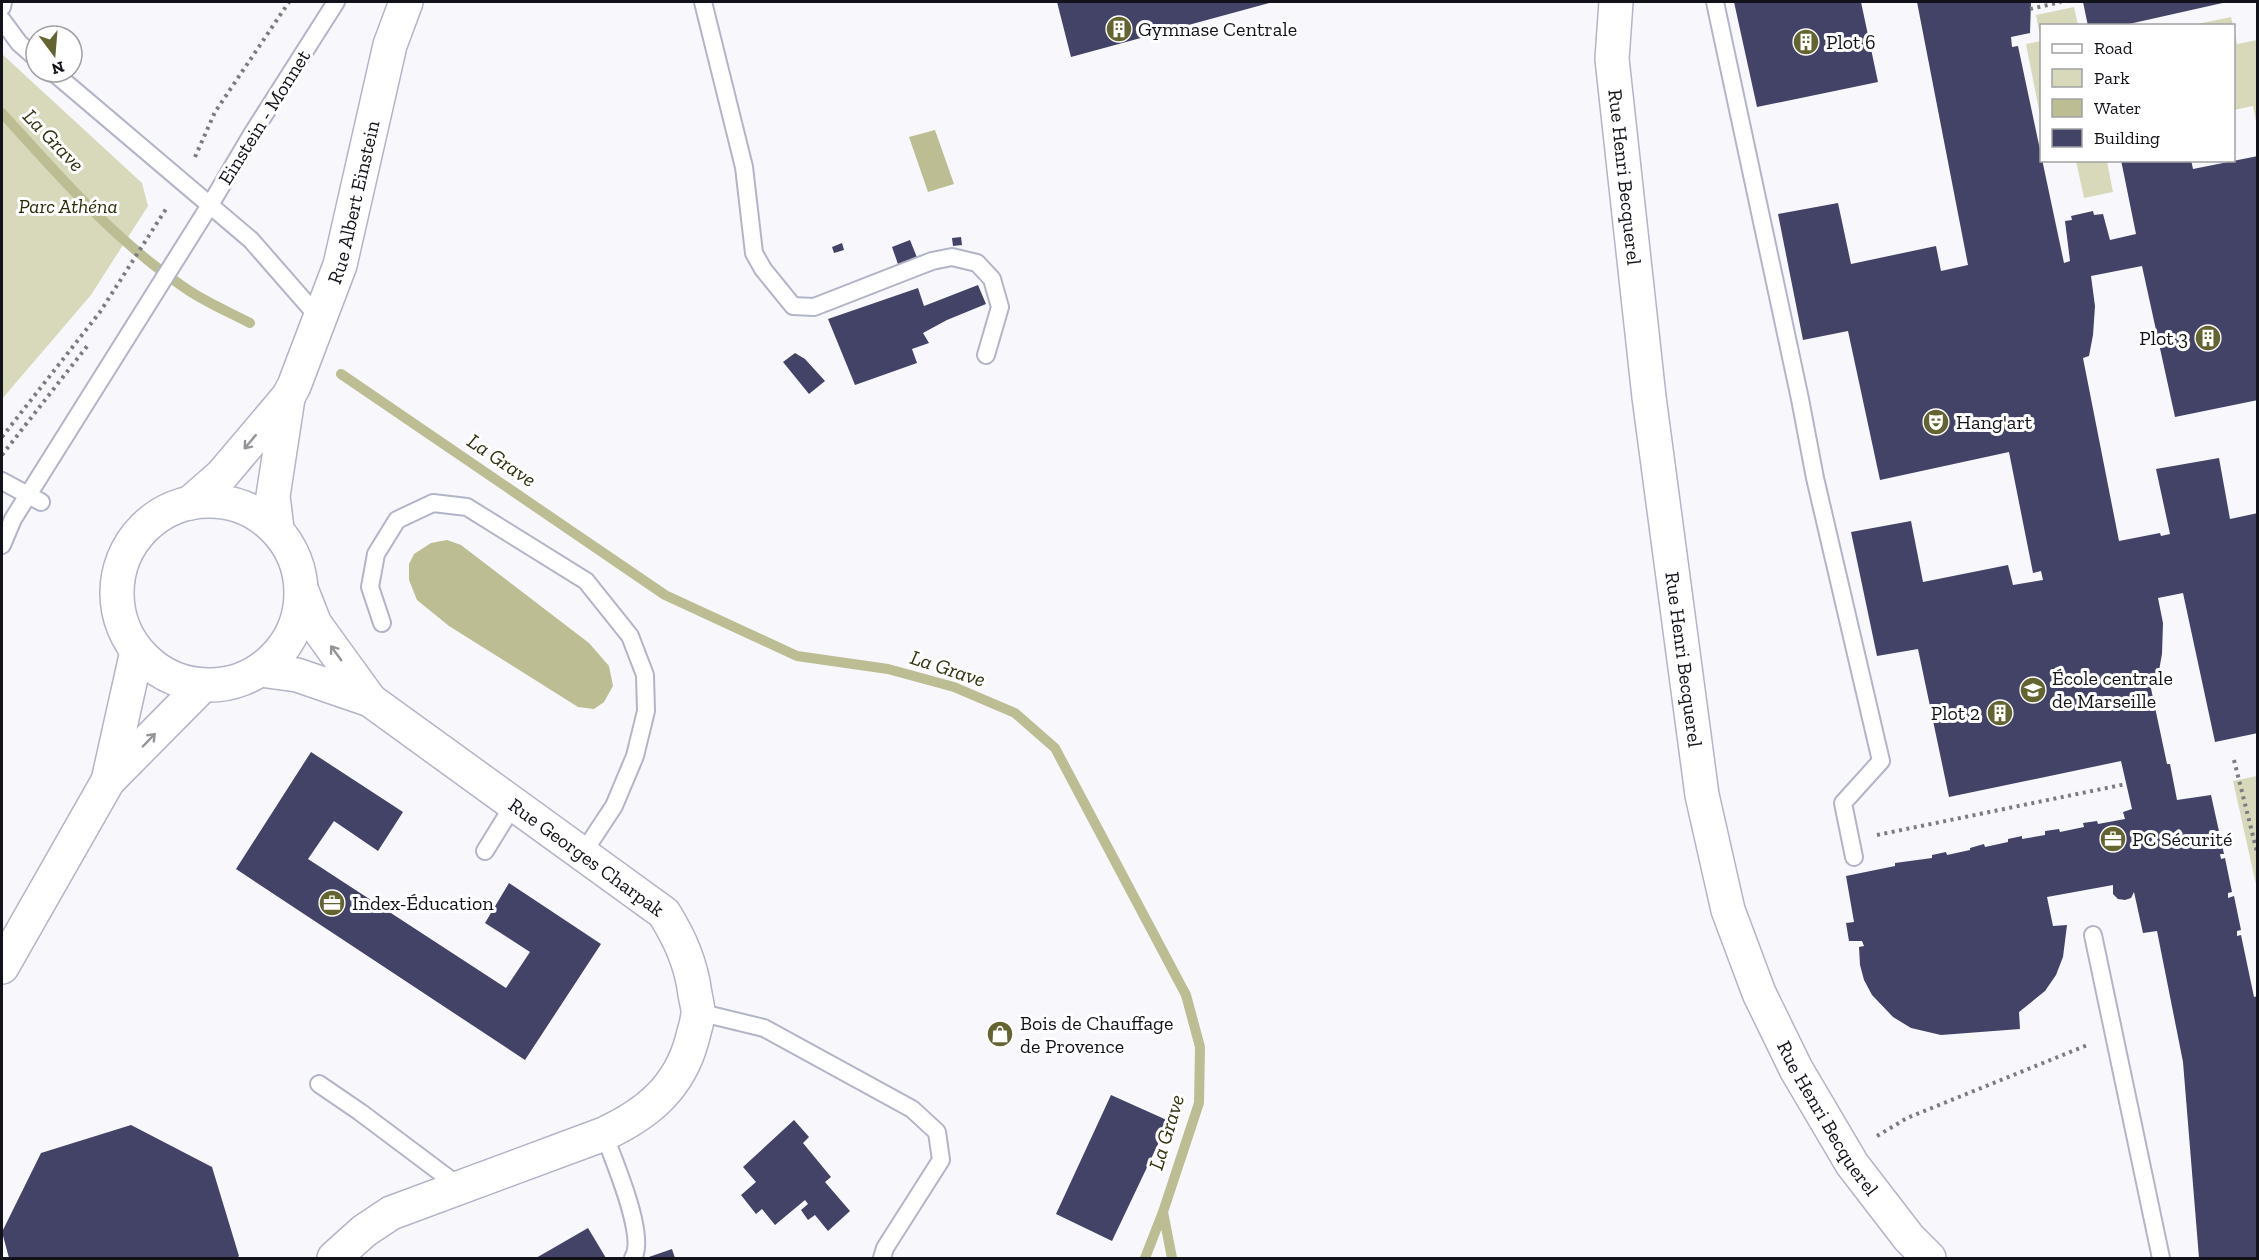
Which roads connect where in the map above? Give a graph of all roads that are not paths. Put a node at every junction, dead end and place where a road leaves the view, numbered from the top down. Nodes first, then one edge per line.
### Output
1 (3, 2) edge
2 (336, 2) edge
3 (406, 2) edge
4 (703, 2) edge
5 (1616, 2) edge
6 (1715, 2) edge
7 (2, 7) edge
8 (2, 20) edge
9 (24, 47) edge
10 (67, 84) edge
11 (210, 205) junction
12 (320, 319) junction
13 (986, 355) dead end
14 (288, 397) junction
15 (2, 481) edge
16 (35, 498) junction
17 (190, 502) junction
18 (277, 529) junction
19 (2, 545) edge
20 (302, 591) junction
21 (382, 622) dead end
22 (137, 651) junction
23 (260, 670) junction
24 (203, 685) junction
25 (370, 700) junction
26 (108, 781) junction
27 (514, 804) junction
28 (485, 851) dead end
29 (583, 853) junction
30 (1854, 857) dead end
31 (2093, 935) dead end
32 (2, 967) edge
33 (698, 1012) junction
34 (319, 1084) dead end
35 (604, 1134) junction
36 (460, 1187) junction
37 (334, 1258) edge
38 (633, 1258) edge
39 (882, 1258) edge
40 (1929, 1258) edge
41 (2161, 1258) edge

1 - 7 lane
2 - 11 lane, Einstein - Monnet
3 - 12 street, Rue Albert Einstein
4 - 13 lane
5 - 40 street, Rue Henri Becquerel
6 - 30 lane
8 - 9 lane
10 - 11 lane
11 - 12 lane
11 - 16 lane, Einstein - Monnet
12 - 14 street, Rue Albert Einstein
14 -> 17 street, Rue Albert Einstein
14 - 18 street, Rue Albert Einstein
15 - 16 lane
16 - 19 lane, Einstein - Monnet
17 - 18 street
17 - 22 street
18 - 20 street
20 - 23 street
25 -> 20 street
21 - 29 lane
22 - 24 street
22 - 26 street
23 - 24 street
23 - 25 street
26 -> 24 street
25 - 27 street, Rue Georges Charpak
26 - 32 street
27 - 28 lane
27 - 29 street, Rue Georges Charpak
29 - 33 street, Rue Georges Charpak
31 - 41 lane
33 - 35 street, Rue Georges Charpak
33 - 39 lane
34 - 36 lane
35 - 36 street, Rue Georges Charpak
35 - 38 lane
36 - 37 street, Rue Georges Charpak

